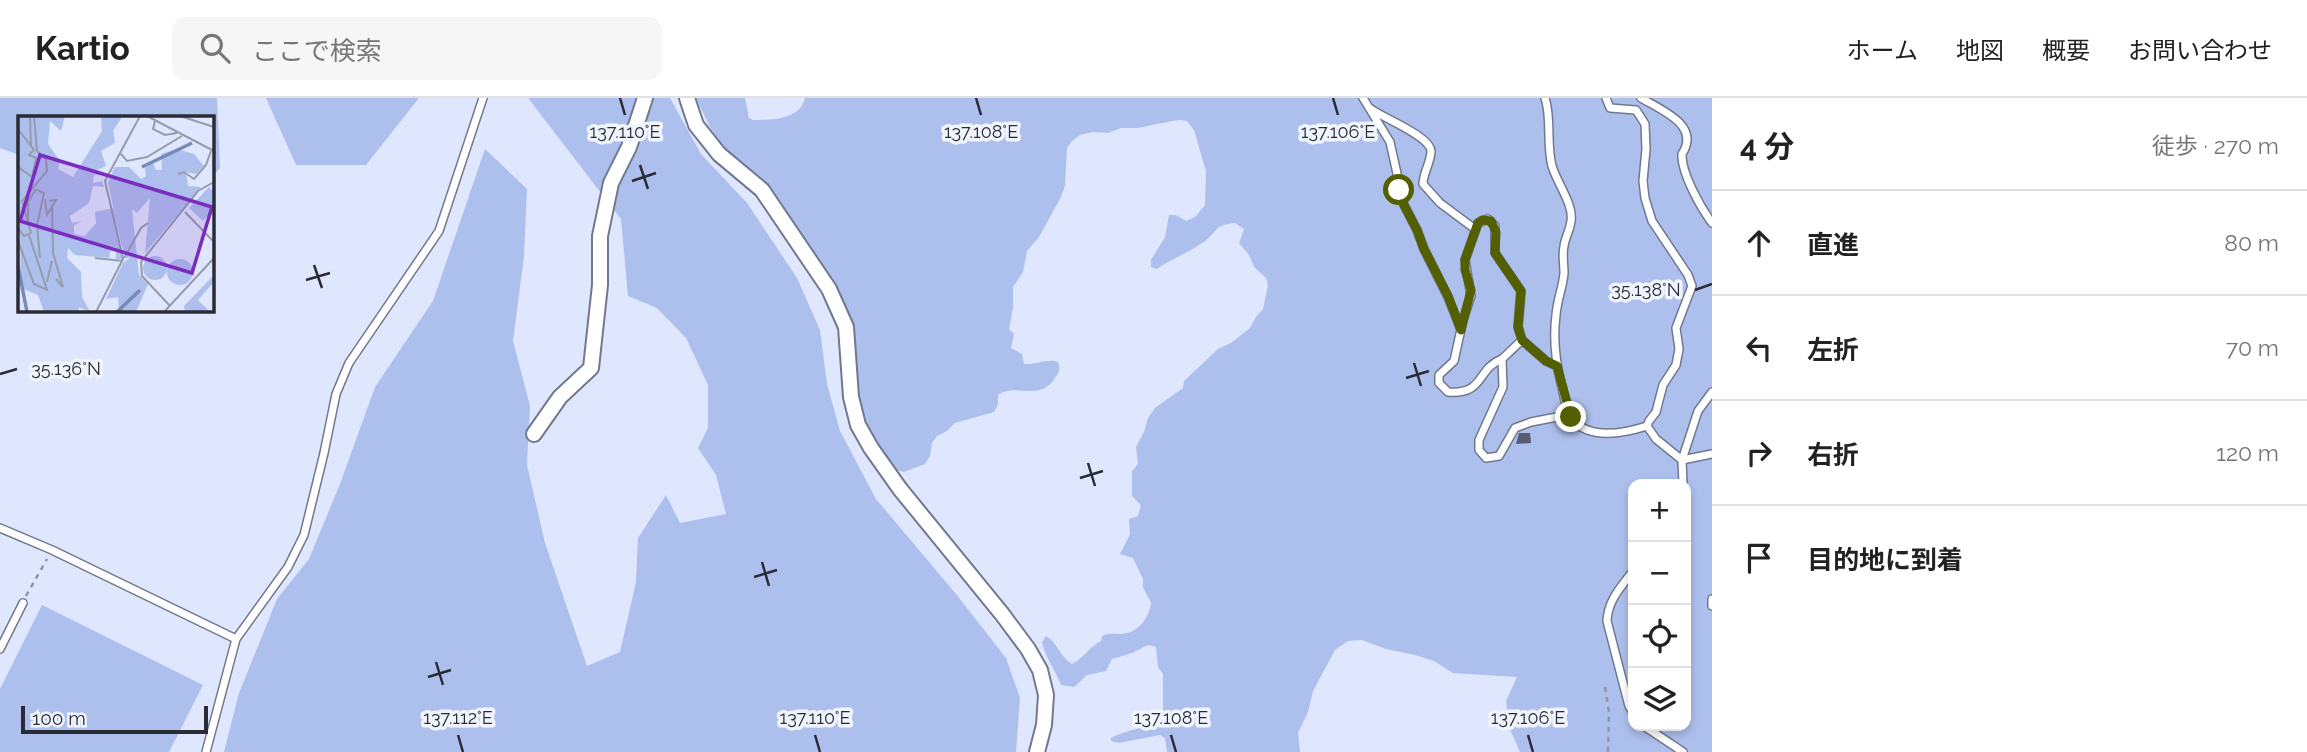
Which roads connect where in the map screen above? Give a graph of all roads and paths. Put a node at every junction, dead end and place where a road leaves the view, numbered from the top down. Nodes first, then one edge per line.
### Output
1 (483, 98) edge
2 (645, 98) edge
3 (687, 98) edge
4 (1363, 98) edge
5 (1545, 98) edge
6 (1606, 98) edge
7 (1641, 98) edge
8 (1368, 107) junction
9 (1712, 223) edge
10 (1475, 229) junction
11 (1461, 330) junction
12 (1522, 340) junction
13 (1502, 359) junction
14 (1557, 366) junction
15 (1712, 392) edge
16 (1567, 406) junction
17 (1647, 426) junction
18 (534, 434) dead end
19 (1712, 454) edge
20 (1682, 460) junction
21 (1683, 479) edge
22 (0, 528) edge
23 (52, 550) junction
24 (1628, 578) edge
25 (1712, 599) edge
26 (23, 603) joint
27 (1712, 606) edge
28 (236, 639) junction
29 (0, 649) edge
30 (1605, 687) dead end
31 (1628, 702) edge
32 (1652, 731) edge
33 (206, 752) edge
34 (1037, 752) edge
35 (1608, 752) edge
36 (1683, 752) edge

1 - 28 lane
2 - 18 street
3 - 34 street
4 - 8 lane
5 - 14 lane
6 - 17 lane
7 - 9 lane
8 - 10 lane
8 - 11 lane
10 - 11 lane
10 - 12 lane
11 - 13 lane
12 - 13 lane
12 - 14 lane
13 - 16 lane
14 - 16 lane
15 - 20 lane
16 - 17 lane
17 - 20 lane
19 - 20 lane
20 - 21 lane
22 - 23 lane
23 - 26 path
23 - 28 lane
24 - 31 lane
25 - 27 lane
26 - 29 lane
28 - 33 lane
30 - 35 path
32 - 36 lane

